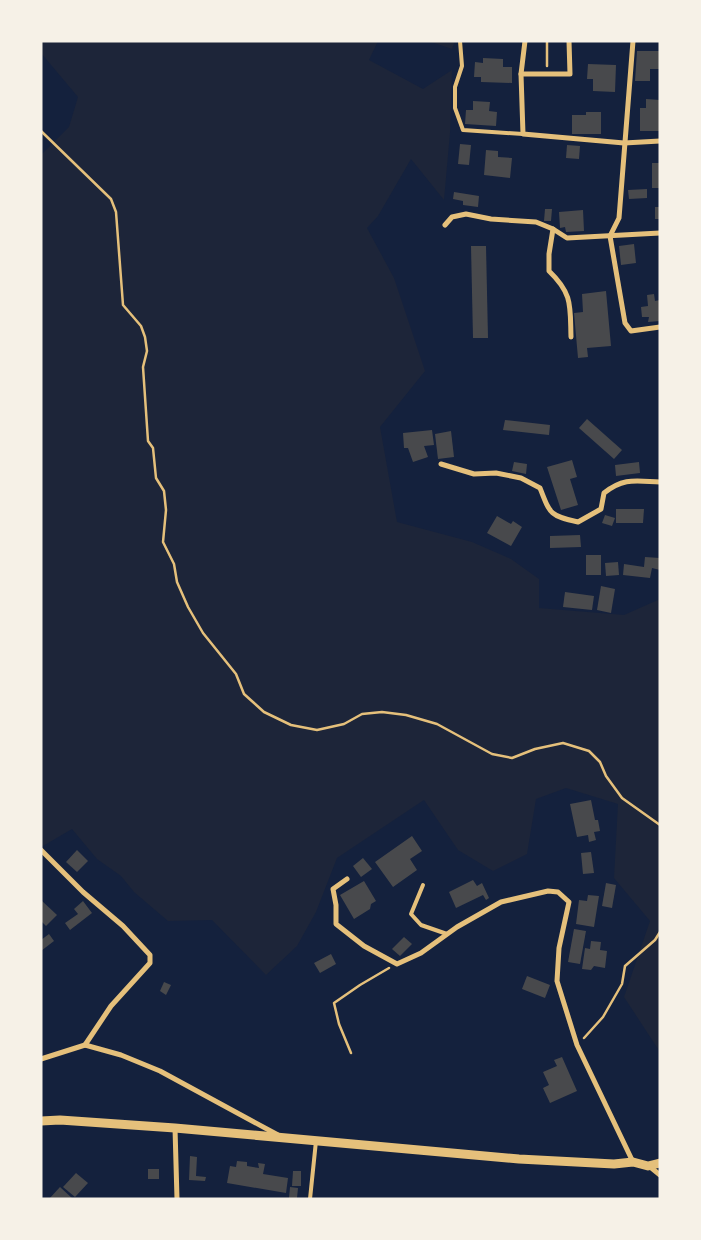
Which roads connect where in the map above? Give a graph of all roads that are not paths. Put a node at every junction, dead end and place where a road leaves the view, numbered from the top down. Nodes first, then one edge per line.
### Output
1 (460, 41) edge
2 (525, 41) edge
3 (569, 41) edge
4 (633, 41) edge
5 (521, 74) junction
6 (523, 134) junction
7 (660, 141) edge
8 (624, 142) junction
9 (444, 225) dead end
10 (553, 229) junction
11 (660, 232) edge
12 (610, 236) junction
13 (660, 326) edge
14 (571, 337) dead end
15 (441, 464) dead end
16 (660, 482) edge
17 (41, 850) edge
18 (347, 879) dead end
19 (423, 885) dead end
20 (448, 934) junction
21 (85, 1045) junction
22 (41, 1058) edge
23 (41, 1121) edge
24 (174, 1128) junction
25 (283, 1138) junction
26 (316, 1141) junction
27 (633, 1162) junction
28 (660, 1163) edge
29 (648, 1166) junction
30 (660, 1176) edge
31 (177, 1199) edge
32 (310, 1199) edge

1 - 6 lane
2 - 5 street
3 - 5 street
4 - 8 street
5 - 6 street
6 - 8 street
7 - 8 street
8 - 12 street
9 - 10 street
10 - 12 street
10 - 14 street
11 - 12 street
12 - 13 street
15 - 16 street
17 - 21 street
18 - 20 street
19 - 20 lane
20 - 27 street
21 - 22 street
21 - 25 street
23 - 24 street
24 - 25 street
24 - 31 street
25 - 26 street
26 - 27 street
26 - 32 lane
27 - 29 street
28 - 29 street
29 - 30 street

